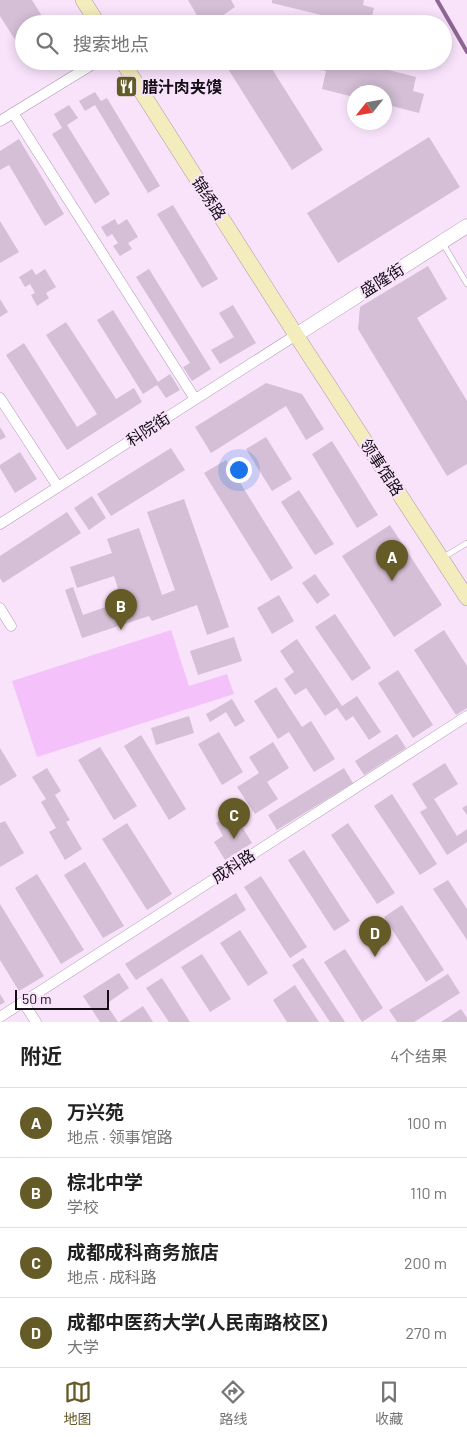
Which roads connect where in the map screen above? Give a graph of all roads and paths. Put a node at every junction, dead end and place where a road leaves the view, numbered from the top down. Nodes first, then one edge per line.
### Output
1 (83, 0) edge
2 (92, 15) edge
3 (83, 70) edge
4 (128, 70) edge
5 (13, 113) junction
6 (0, 121) edge
7 (467, 226) edge
8 (442, 242) junction
9 (467, 284) edge
10 (296, 335) junction
11 (0, 398) edge
12 (196, 399) junction
13 (58, 488) junction
14 (0, 524) edge
15 (467, 543) edge
16 (441, 559) junction
17 (467, 598) edge
18 (0, 608) edge
19 (11, 626) dead end
20 (467, 716) edge
21 (23, 1002) junction
22 (0, 1017) edge
23 (36, 1022) edge

1 - 2 main road
3 - 5 street
4 - 10 main road, 锦绣路
5 - 6 street
5 - 12 street
7 - 8 street, 盛隆街
8 - 9 lane
8 - 10 street, 盛隆街
10 - 12 street, 科院街
10 - 16 main road, 领事馆路
11 - 13 street
12 - 13 street, 科院街
13 - 14 street, 科院街
15 - 16 lane
16 - 17 main road, 领事馆路
18 - 19 street
20 - 21 street, 成科路
21 - 22 street, 成科路
21 - 23 street

